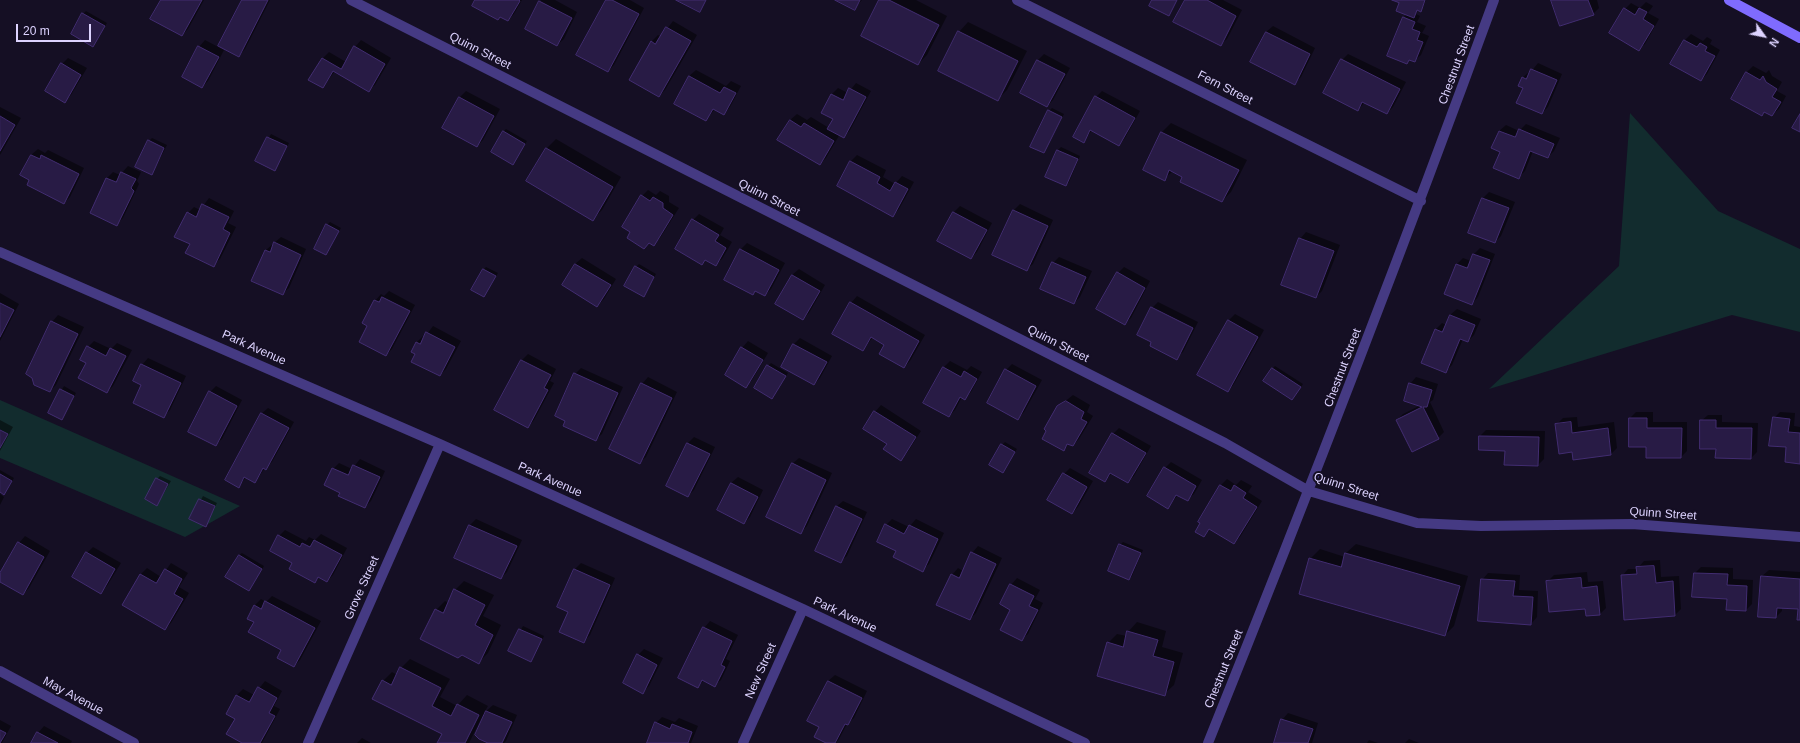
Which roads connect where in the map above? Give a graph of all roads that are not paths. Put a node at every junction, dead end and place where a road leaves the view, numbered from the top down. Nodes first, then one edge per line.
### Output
1 (351, 0) edge
2 (1017, 0) edge
3 (1494, 0) edge
4 (1729, 0) edge
5 (1800, 38) edge
6 (1421, 201) junction
7 (0, 252) edge
8 (440, 444) junction
9 (1309, 491) junction
10 (1800, 537) edge
11 (803, 609) junction
12 (0, 671) edge
13 (134, 743) edge
14 (308, 743) edge
15 (743, 743) edge
16 (1085, 743) edge
17 (1208, 743) edge

1 - 9 street, Quinn Street
2 - 6 street, Fern Street
3 - 6 street, Chestnut Street
4 - 5 street
6 - 9 street, Chestnut Street
7 - 8 street, Park Avenue
8 - 11 street, Park Avenue
8 - 14 street, Grove Street
9 - 10 street, Quinn Street
9 - 17 street, Chestnut Street
11 - 15 street, New Street
11 - 16 street, Park Avenue
12 - 13 street, May Avenue

